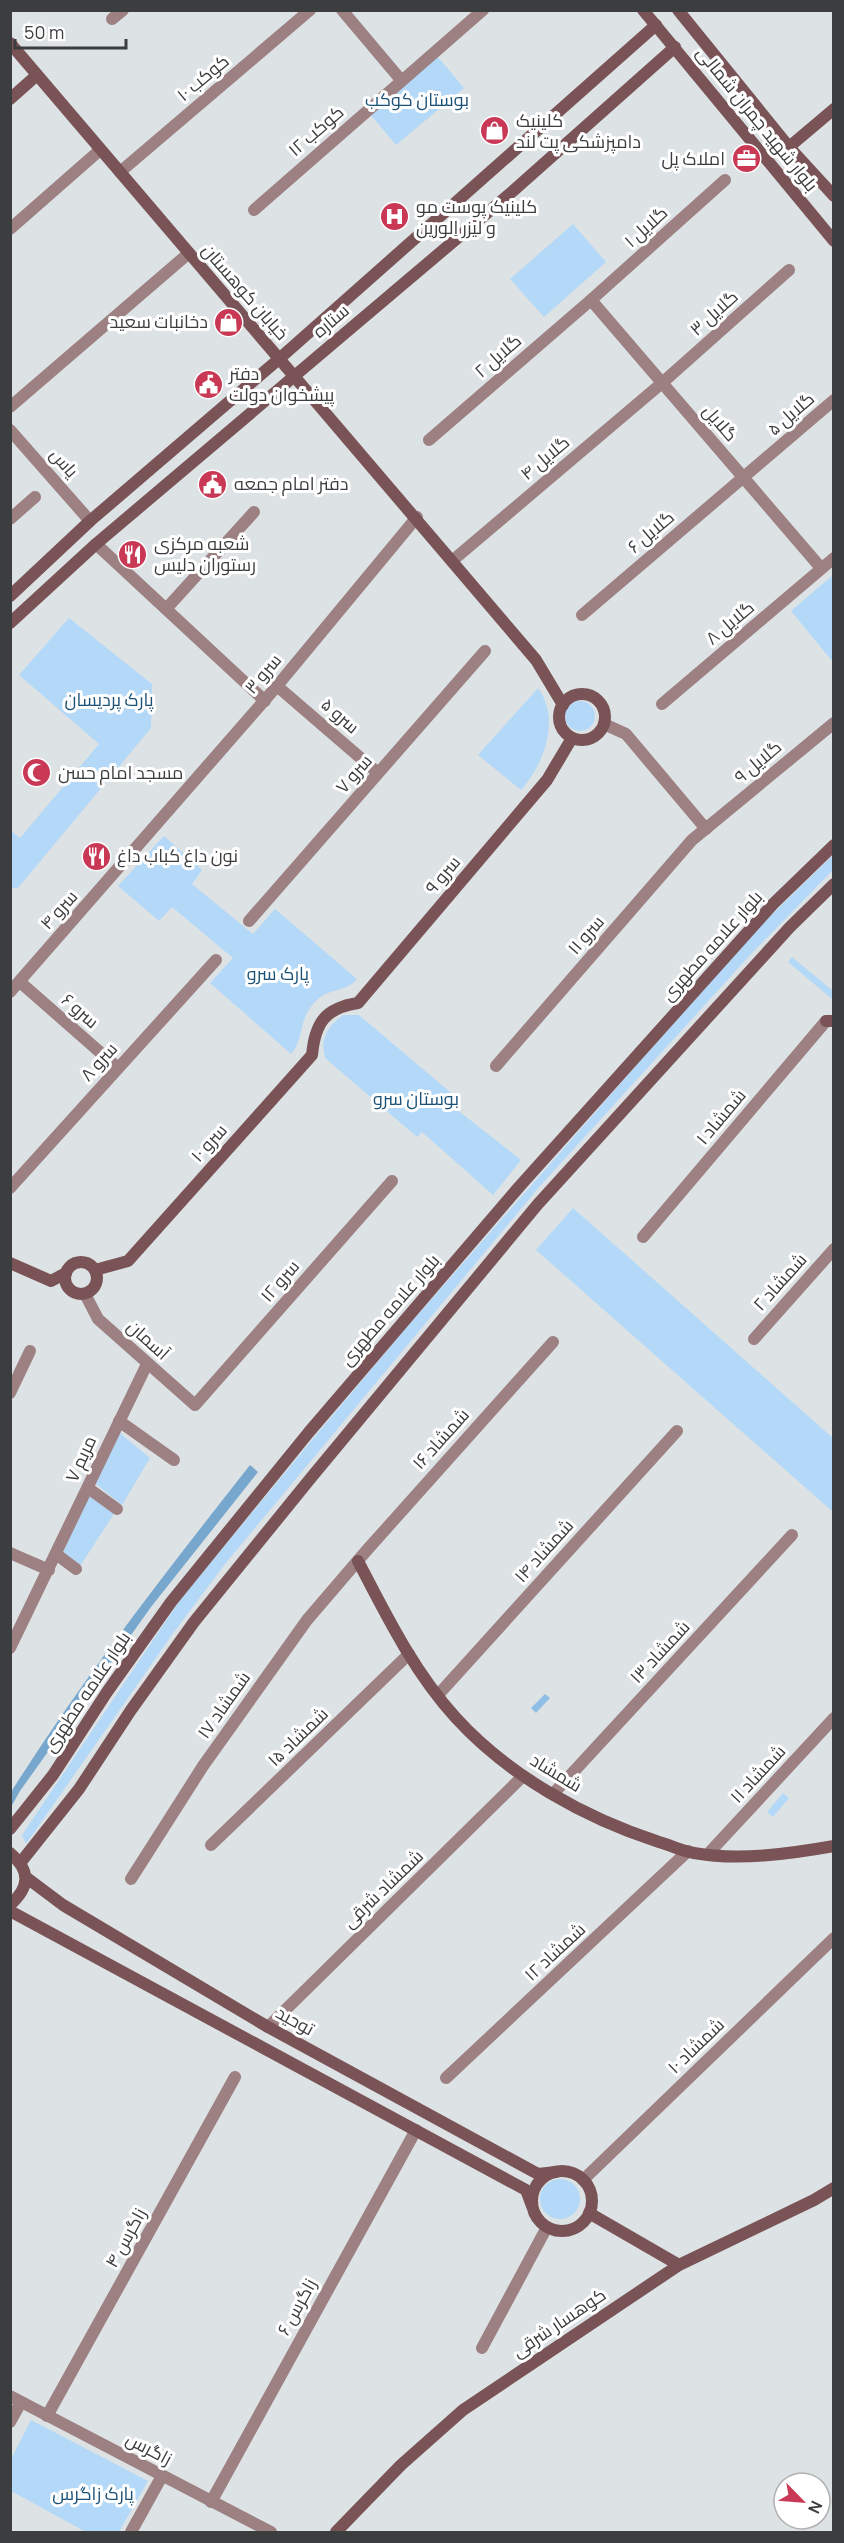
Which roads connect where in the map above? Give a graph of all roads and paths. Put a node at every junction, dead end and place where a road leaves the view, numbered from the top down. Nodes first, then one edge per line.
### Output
1 (123, 10) edge
2 (309, 10) edge
3 (342, 10) edge
4 (483, 10) edge
5 (643, 10) edge
6 (678, 10) edge
7 (112, 20) dead end
8 (656, 25) junction
9 (10, 44) edge
10 (675, 47) junction
11 (37, 75) junction
12 (401, 80) junction
13 (10, 99) edge
14 (834, 109) edge
15 (789, 147) junction
16 (100, 150) junction
17 (120, 172) junction
18 (725, 180) dead end
19 (834, 196) edge
20 (254, 210) dead end
21 (10, 229) edge
22 (834, 241) edge
23 (189, 253) junction
24 (789, 270) dead end
25 (591, 300) junction
26 (279, 359) junction
27 (294, 376) junction
28 (662, 383) junction
29 (834, 400) edge
30 (12, 401) edge
31 (11, 430) edge
32 (429, 440) dead end
33 (744, 478) junction
34 (35, 498) dead end
35 (254, 512) dead end
36 (417, 517) junction
37 (10, 519) edge
38 (90, 521) junction
39 (96, 544) junction
40 (834, 558) edge
41 (452, 561) junction
42 (821, 568) junction
43 (12, 593) edge
44 (166, 609) junction
45 (582, 615) dead end
46 (10, 623) edge
47 (485, 651) dead end
48 (277, 686) junction
49 (265, 701) junction
50 (662, 704) dead end
51 (563, 705) junction
52 (834, 723) edge
53 (604, 724) junction
54 (572, 738) junction
55 (378, 773) junction
56 (706, 829) junction
57 (834, 845) edge
58 (134, 852) joint
59 (834, 884) edge
60 (249, 921) dead end
61 (216, 960) dead end
62 (20, 982) junction
63 (10, 992) edge
64 (324, 1017) joint
65 (830, 1021) edge
66 (495, 1066) dead end
67 (118, 1068) junction
68 (392, 1180) dead end
69 (10, 1188) edge
70 (643, 1237) dead end
71 (834, 1250) edge
72 (10, 1263) edge
73 (95, 1270) junction
74 (66, 1273) junction
75 (85, 1294) junction
76 (754, 1339) dead end
77 (553, 1342) dead end
78 (30, 1351) dead end
79 (147, 1364) junction
80 (10, 1393) edge
81 (195, 1406) joint
82 (119, 1421) junction
83 (677, 1431) dead end
84 (174, 1460) dead end
85 (88, 1488) junction
86 (117, 1509) dead end
87 (792, 1535) dead end
88 (10, 1553) edge
89 (56, 1554) junction
90 (358, 1561) junction
91 (76, 1569) dead end
92 (49, 1570) junction
93 (10, 1648) edge
94 (409, 1654) junction
95 (438, 1695) junction
96 (834, 1718) edge
97 (523, 1776) junction
98 (553, 1794) junction
99 (10, 1829) edge
100 (212, 1845) dead end
101 (834, 1846) edge
102 (688, 1851) junction
103 (10, 1853) edge
104 (708, 1854) junction
105 (21, 1862) junction
106 (27, 1878) junction
107 (131, 1879) dead end
108 (10, 1905) edge
109 (10, 1911) edge
110 (834, 1938) edge
111 (268, 2027) junction
112 (256, 2043) junction
113 (235, 2077) dead end
114 (446, 2078) dead end
115 (416, 2130) junction
116 (556, 2172) junction
117 (583, 2180) junction
118 (834, 2188) edge
119 (532, 2206) junction
120 (589, 2213) junction
121 (547, 2227) junction
122 (680, 2265) junction
123 (482, 2348) dead end
124 (16, 2399) edge
125 (47, 2416) junction
126 (10, 2422) edge
127 (162, 2476) junction
128 (211, 2502) junction
129 (131, 2532) edge
130 (271, 2532) edge
131 (336, 2532) edge

1 - 7 street
2 - 17 street, کوکب ۱۰
3 - 12 street
4 - 12 street, کوکب ۱۲
5 - 8 street
6 - 15 street, بلوار شهید چمران شمالی
8 - 10 street, بلوار شهید چمران شمالی
8 - 26 street, ستاره
9 - 11 street, خیابان کوهستان
10 - 22 street, بلوار شهید چمران شمالی
10 - 27 street, ستاره
11 - 13 street
11 - 16 street, خیابان کوهستان
12 - 20 street, کوکب ۱۲
14 - 15 street
15 - 19 street, بلوار شهید چمران شمالی
16 - 17 street, خیابان کوهستان
16 - 21 street
17 - 23 street, خیابان کوهستان
18 - 25 street, گلایل ۱
23 - 26 street, خیابان کوهستان
23 - 30 street
24 - 28 street, گلایل ۳
25 - 28 street, گلایل
25 - 32 street, گلایل ۲
26 - 27 street, خیابان کوهستان
26 - 38 street, ستاره
27 - 36 street, خیابان کوهستان
27 - 39 street, ستاره
28 - 33 street, گلایل
28 - 41 street, گلایل ۴
29 - 33 street, گلایل ۵
31 - 38 street, یاس
33 - 42 street, گلایل
33 - 45 street, گلایل ۶
34 - 37 street
35 - 44 street
36 - 41 street, خیابان کوهستان
36 - 48 street, سرو ۳
38 - 43 street, ستاره
39 - 44 street
39 - 46 street, ستاره
40 - 42 street, گلایل ۸
41 - 51 street, خیابان کوهستان
42 - 50 street, گلایل ۸
44 - 49 street
47 - 55 street, سرو ۷
48 - 49 street, سرو ۳
48 - 55 street, سرو ۵
49 - 58 street, سرو ۳
51 - 53 street
51 - 54 street
52 - 56 street, گلایل ۹
53 - 54 street
53 - 56 street
54 - 64 street, سرو ۹
55 - 60 street, سرو ۷
56 - 66 street, سرو ۱۱
57 - 99 street, بلوار علامه مطهری
58 - 62 street, سرو ۴
59 - 105 street
61 - 67 street, سرو ۸
62 - 63 street, سرو ۴
62 - 67 street, سرو ۶
64 - 73 street, سرو ۱۰
65 - 70 street, شمشاد ۱
67 - 69 street, سرو ۸
68 - 81 street, سرو ۱۲
71 - 76 street, شمشاد ۲
72 - 74 street
73 - 74 street
73 - 75 street
74 - 75 street
75 - 79 street, آسمان
77 - 90 street, شمشاد ۱۶
78 - 80 street
79 - 81 street, آسمان
79 - 82 street, مریم ۷
82 - 84 street
82 - 85 street, مریم ۷
83 - 95 street, شمشاد ۱۴
85 - 86 street
85 - 89 street, مریم ۷
87 - 98 street, شمشاد ۱۳
88 - 92 street
89 - 91 street
89 - 92 street, مریم ۷
90 - 94 street, شمشاد
90 - 107 street, شمشاد ۱۷
92 - 93 street, مریم ۷
94 - 95 street, شمشاد
94 - 100 street, شمشاد ۱۵
95 - 97 street, شمشاد
96 - 104 street, شمشاد ۱۱
97 - 98 street, شمشاد
97 - 111 street, شمشاد شرقی
98 - 102 street, شمشاد
101 - 104 street, شمشاد
102 - 104 street, شمشاد
102 - 114 street, شمشاد ۱۲
103 - 105 street
105 - 106 street
106 - 108 street
106 - 111 street, توحید
109 - 112 street
110 - 117 street, شمشاد ۱۰
111 - 112 street
111 - 116 street, توحید
112 - 115 street
113 - 125 street, زاگرس ۴
115 - 119 street
115 - 128 street, زاگرس ۶
116 - 117 street
116 - 119 street
117 - 120 street
118 - 122 street, کوهسار شرقی
119 - 121 street
120 - 121 street
120 - 122 street
121 - 123 street
122 - 131 street, کوهسار شرقی
124 - 125 street, زاگرس
124 - 126 street
125 - 127 street, زاگرس
127 - 128 street, زاگرس
127 - 129 street
128 - 130 street, زاگرس

